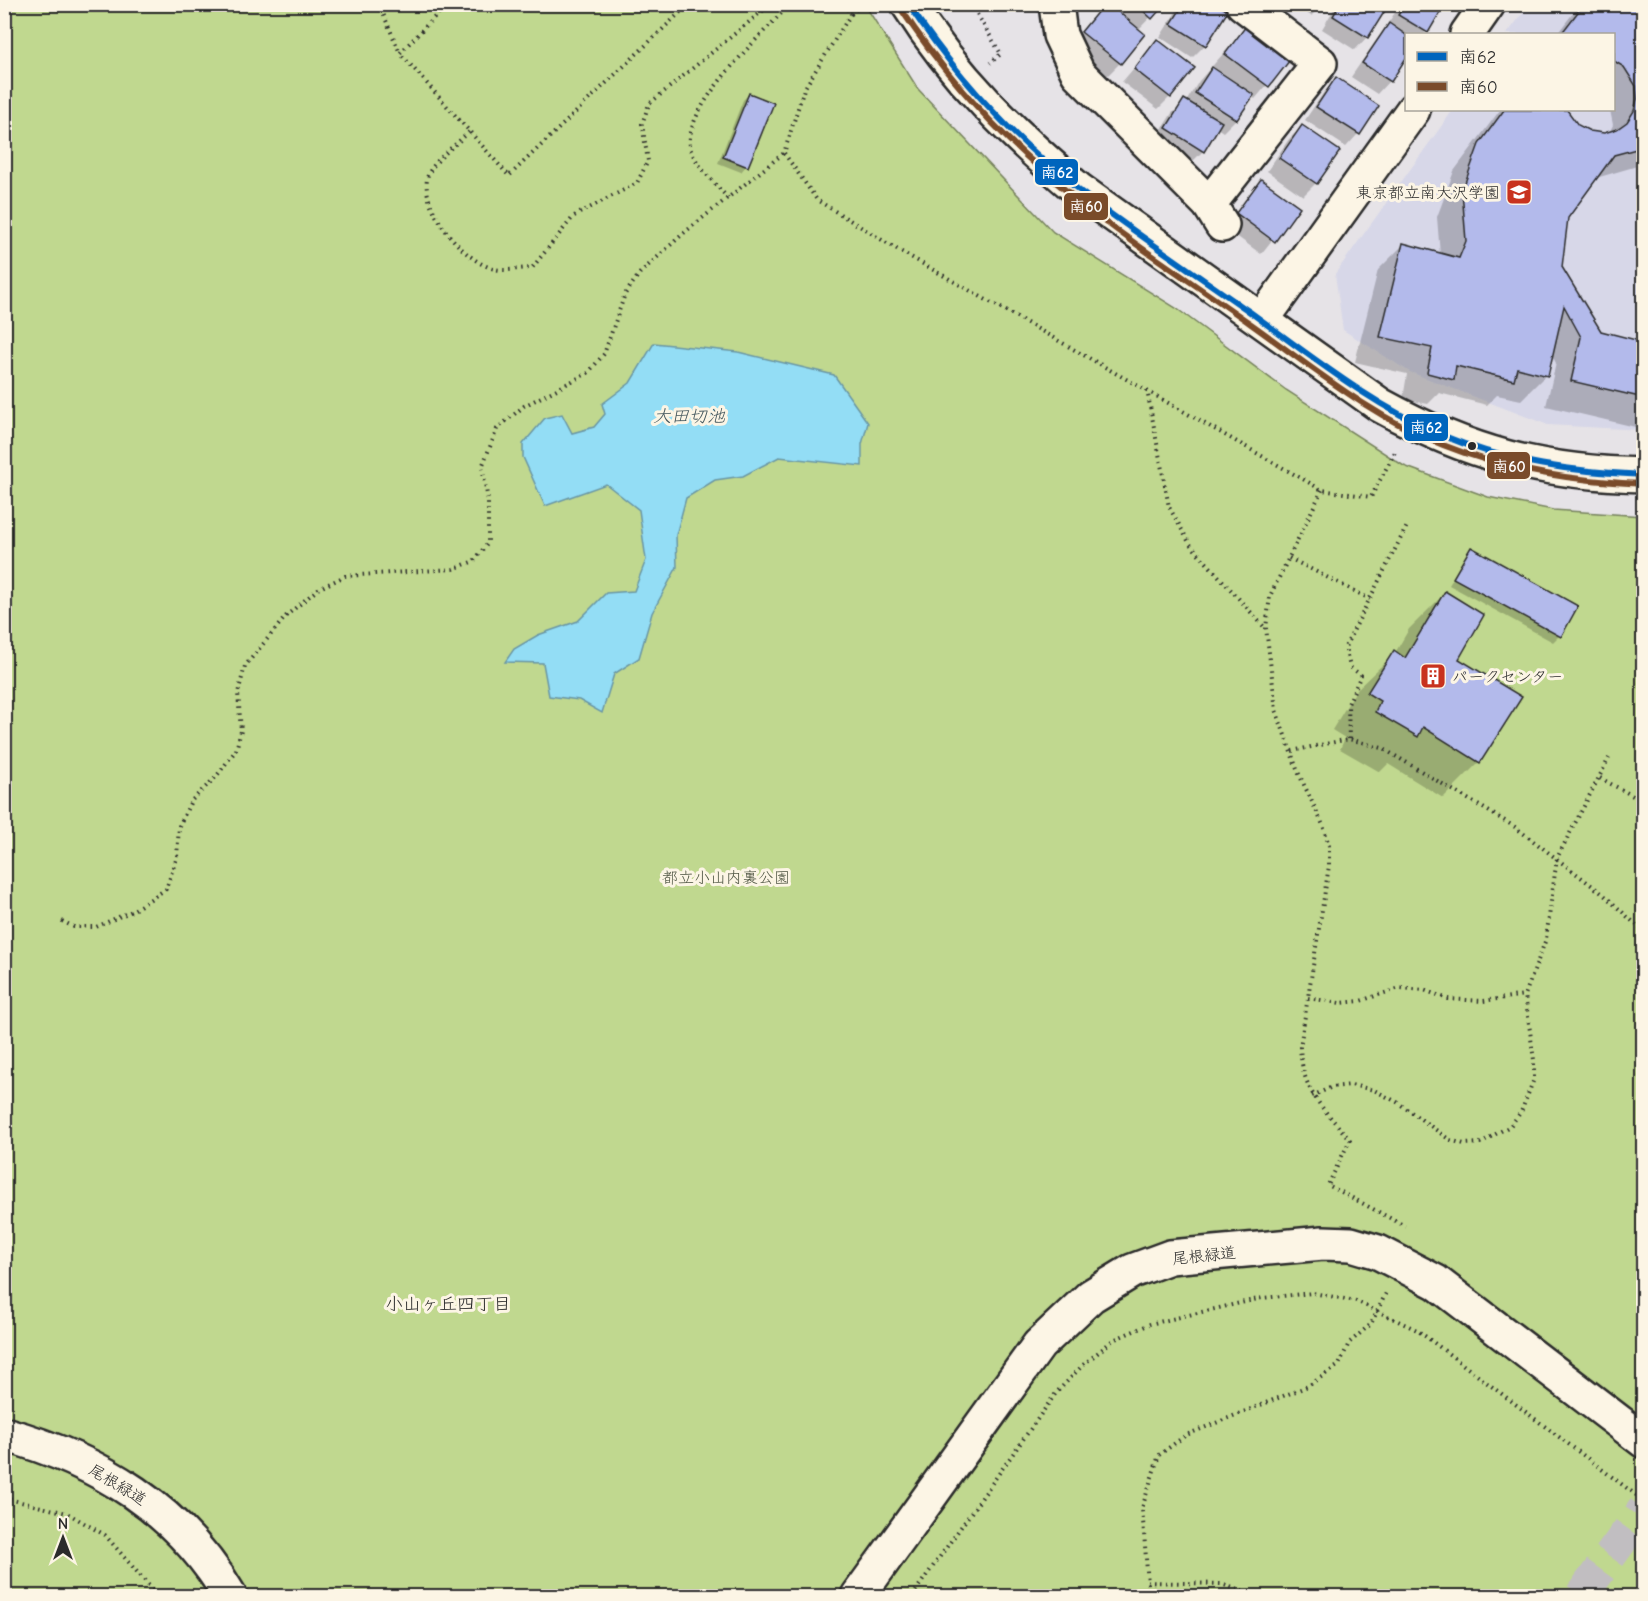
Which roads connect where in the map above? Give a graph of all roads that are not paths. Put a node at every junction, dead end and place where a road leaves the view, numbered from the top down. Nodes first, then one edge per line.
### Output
1 (908, 4) edge
2 (1056, 4) edge
3 (1243, 4) edge
4 (1488, 4) edge
5 (1468, 33) edge
6 (1412, 111) edge
7 (1262, 320) junction
8 (1644, 475) edge
9 (4, 1434) edge
10 (1644, 1441) edge
11 (230, 1596) edge
12 (858, 1596) edge

1 - 7 street
2 - 3 street
4 - 5 street
6 - 7 street
7 - 8 street
9 - 11 street, 尾根緑道
10 - 12 street, 尾根緑道

